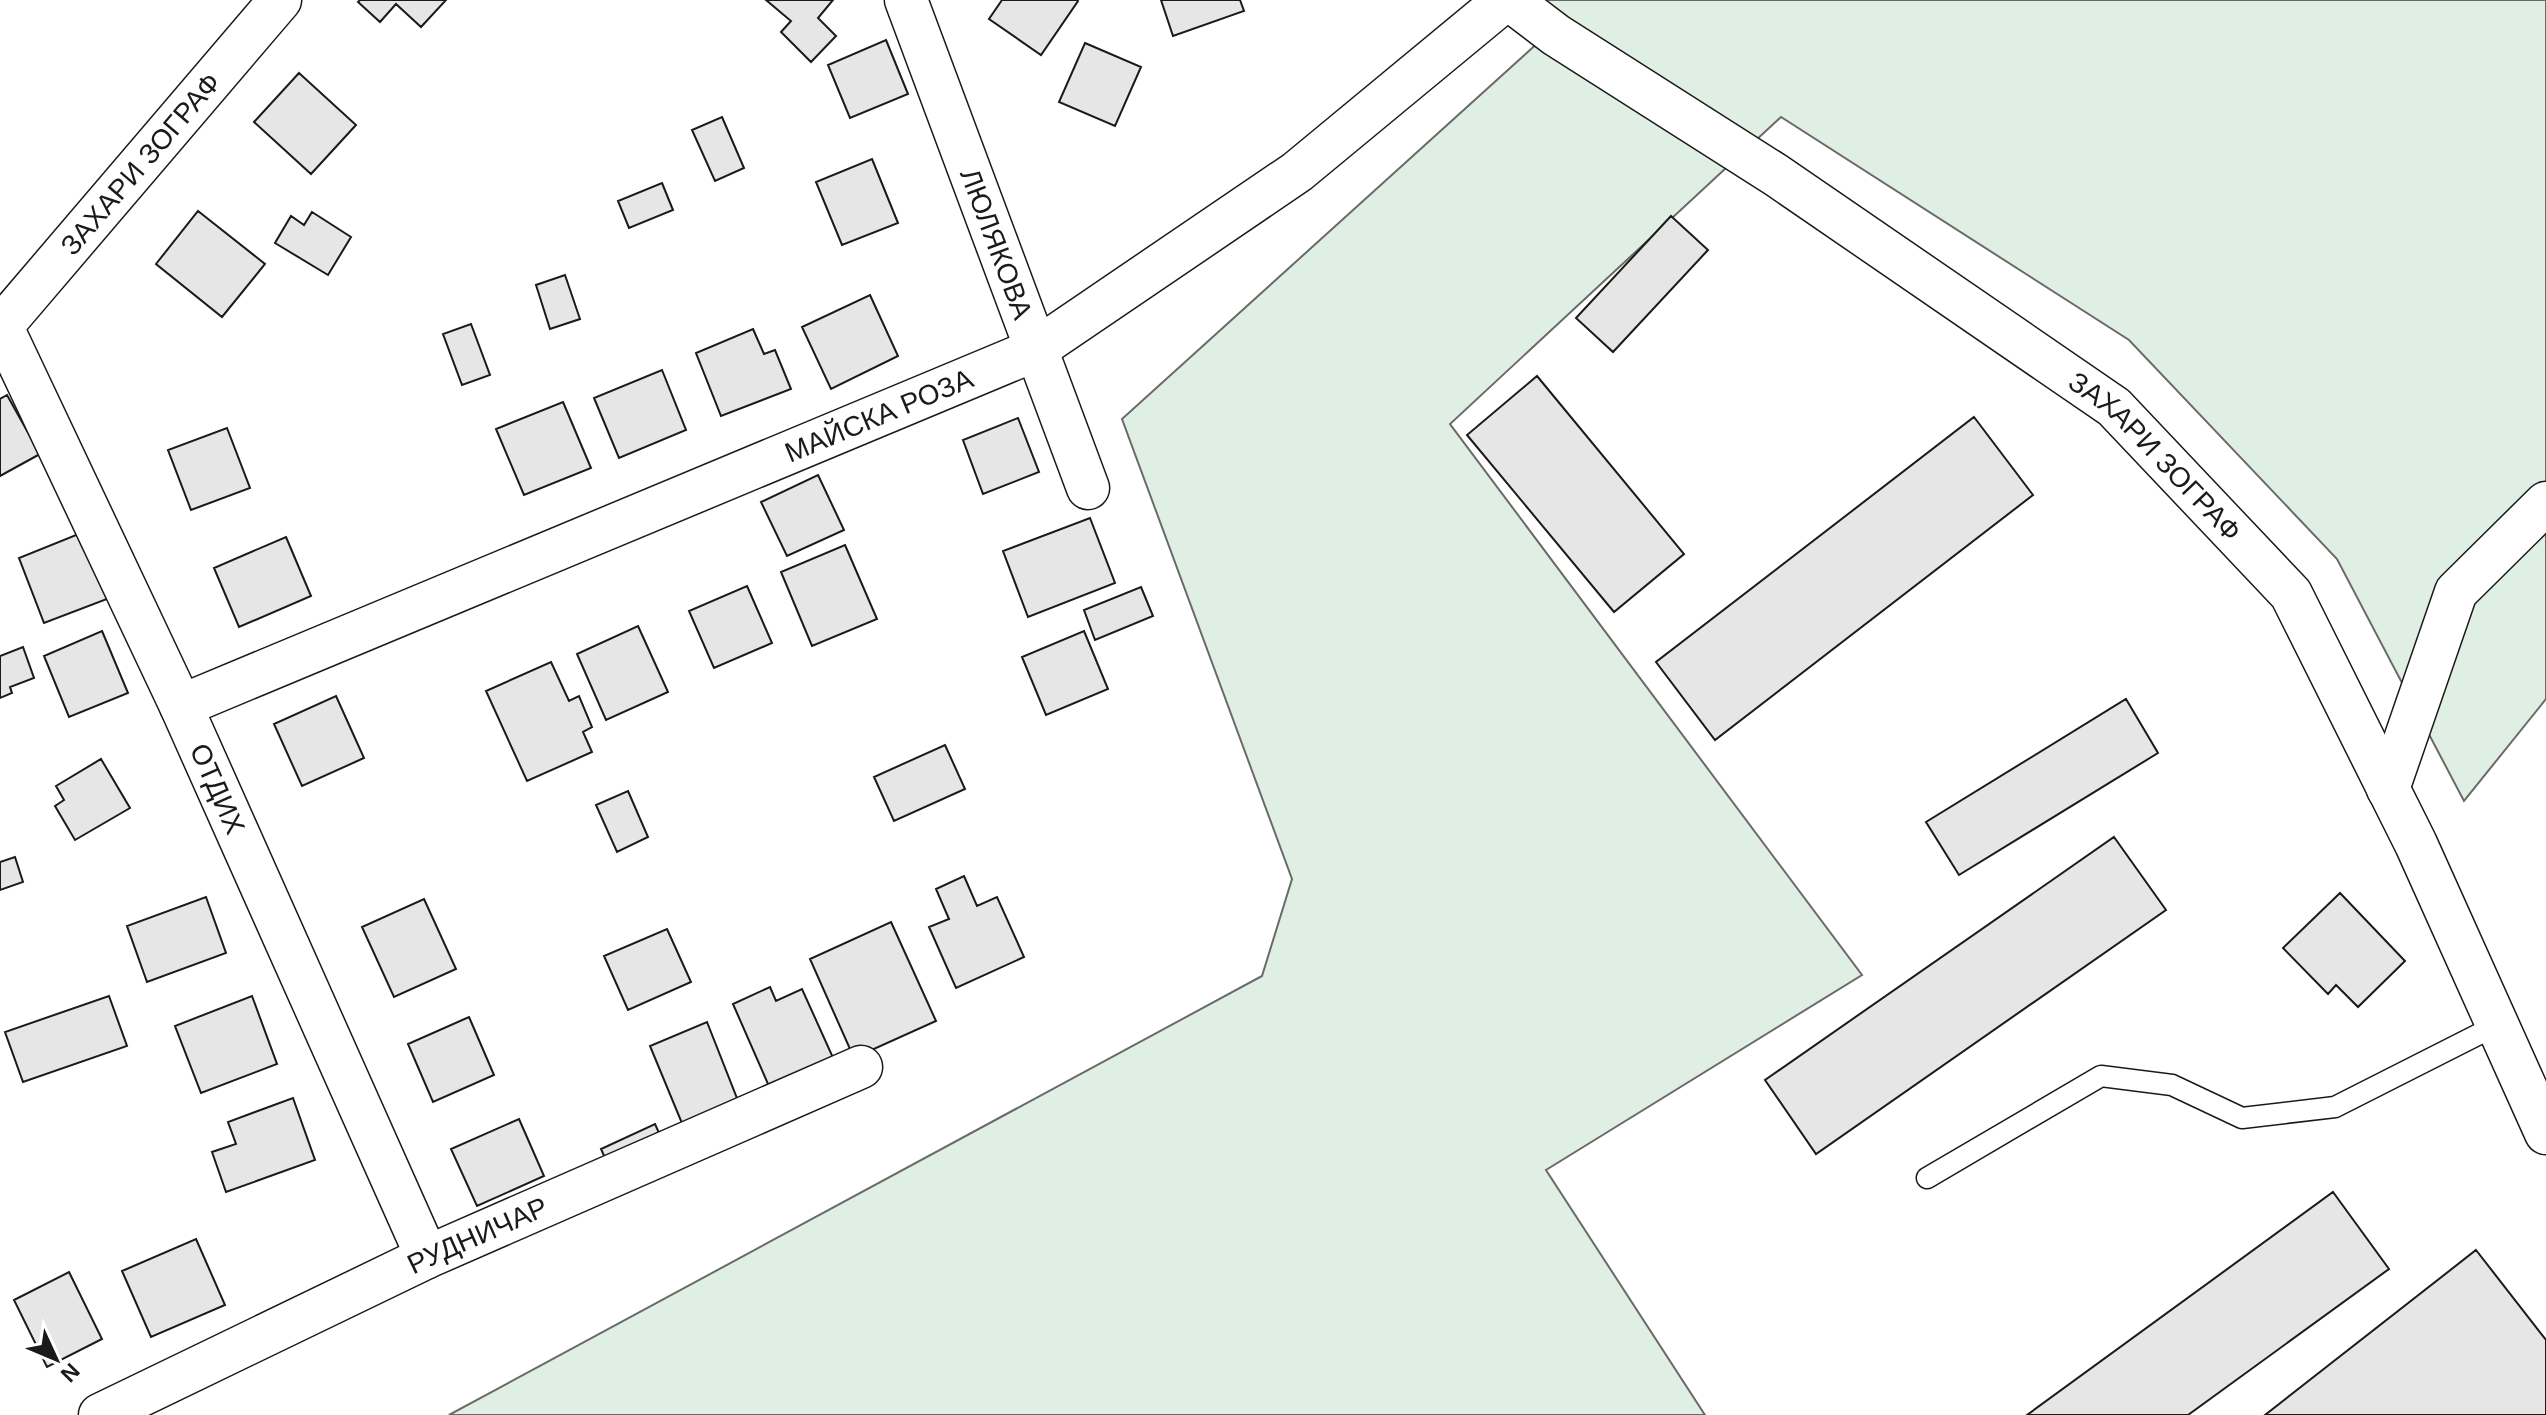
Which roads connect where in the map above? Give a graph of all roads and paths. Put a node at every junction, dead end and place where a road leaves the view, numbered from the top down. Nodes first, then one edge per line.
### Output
1 (280, 0) edge
2 (906, 0) edge
3 (1508, 0) edge
4 (1, 326) edge
5 (1035, 350) junction
6 (1088, 488) dead end
7 (2546, 503) edge
8 (181, 706) junction
9 (2388, 789) junction
10 (2497, 1025) junction
11 (861, 1067) dead end
12 (2546, 1133) edge
13 (1927, 1178) dead end
14 (427, 1257) junction
15 (100, 1415) edge

1 - 4 street, ЗАХАРИ ЗОГРАФ
2 - 5 street, ЛЮЛЯКОВА
3 - 5 street, МАЙСКА РОЗА
3 - 9 street, ЗАХАРИ ЗОГРАФ
4 - 8 street, ОТДИХ
5 - 6 street, ЛЮЛЯКОВА
5 - 8 street, МАЙСКА РОЗА
7 - 9 street
8 - 14 street, ОТДИХ
9 - 10 street, ЗАХАРИ ЗОГРАФ
10 - 12 street, ЗАХАРИ ЗОГРАФ
10 - 13 lane
11 - 14 street, РУДНИЧАР
14 - 15 street, РУДНИЧАР

